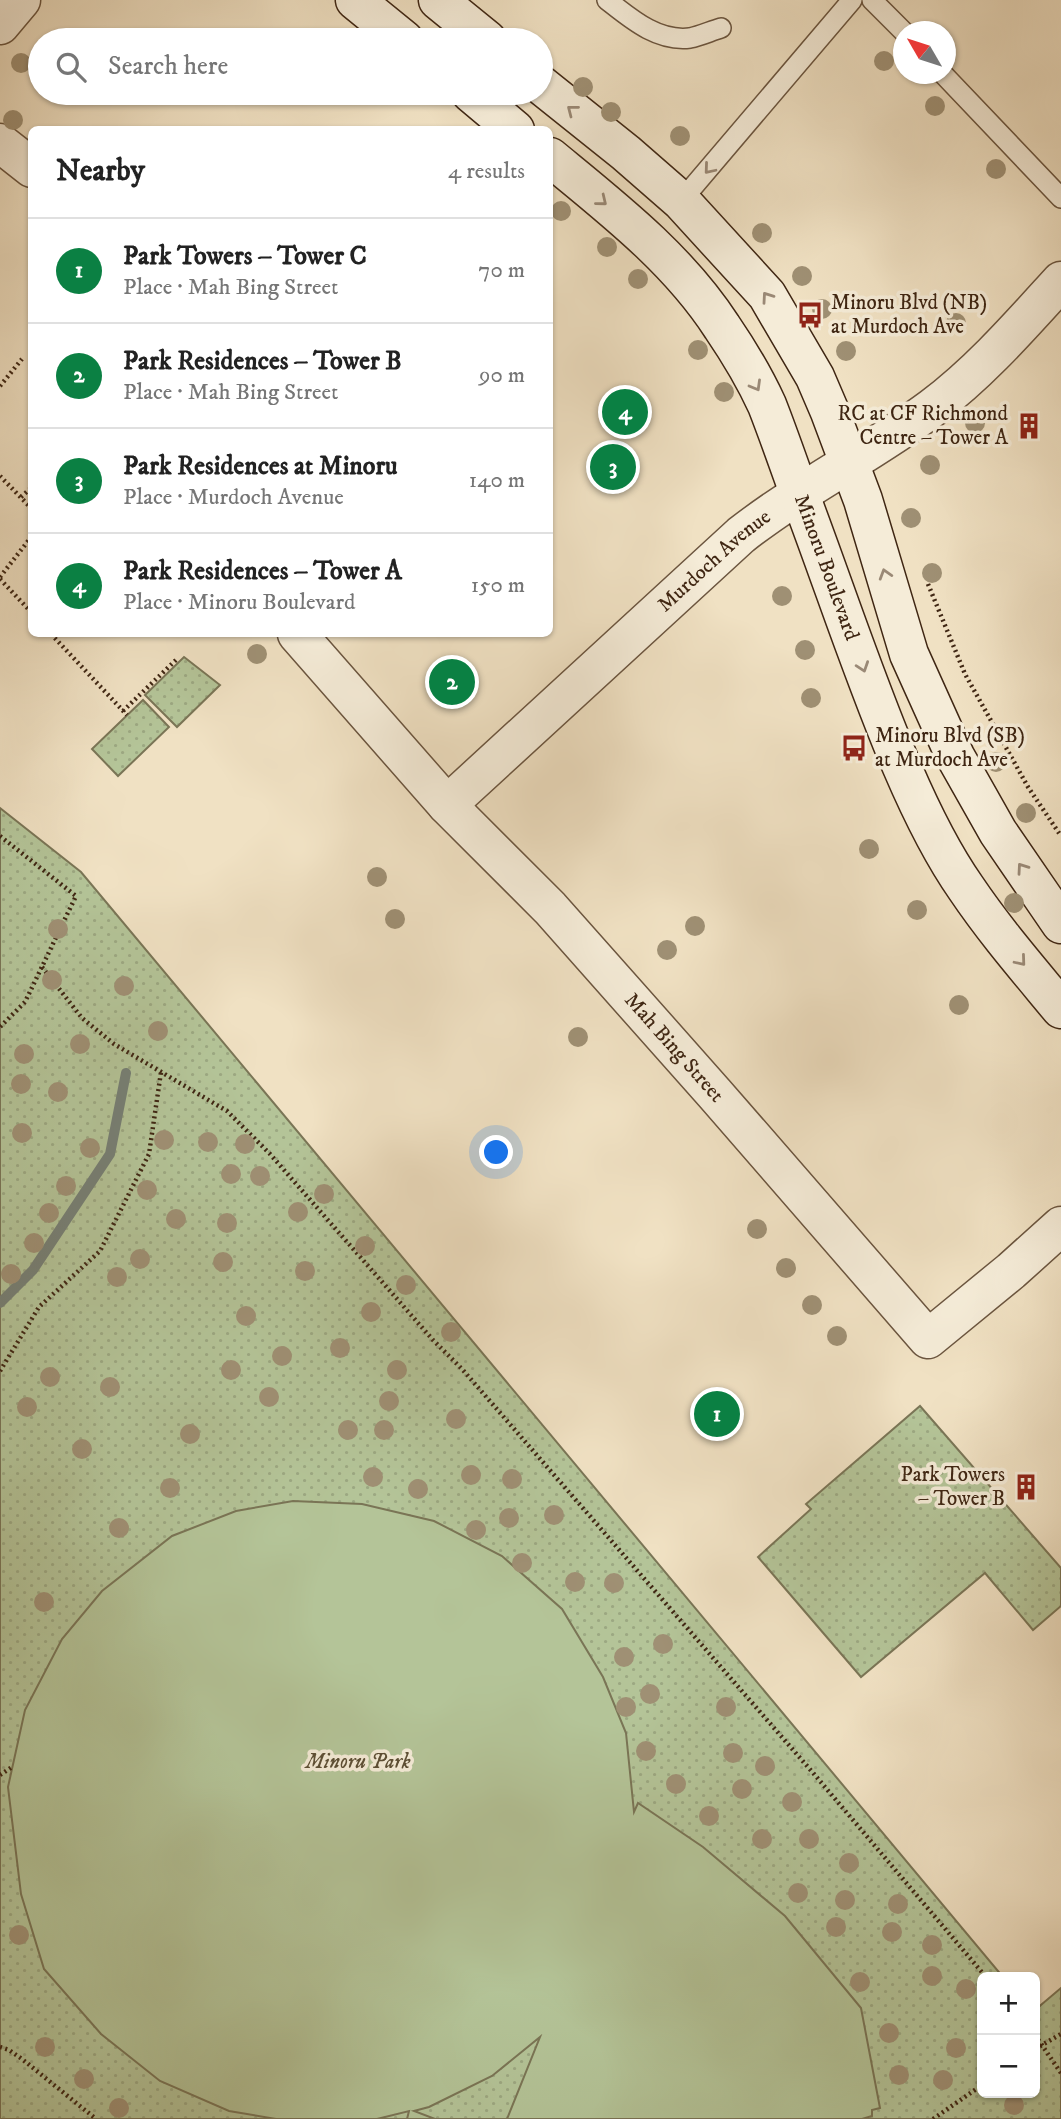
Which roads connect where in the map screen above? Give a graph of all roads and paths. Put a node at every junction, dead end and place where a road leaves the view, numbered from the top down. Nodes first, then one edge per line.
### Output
1 (21, 0) edge
2 (355, 0) edge
3 (439, 0) edge
4 (607, 0) edge
5 (852, 0) edge
6 (872, 0) edge
7 (893, 21) edge
8 (0, 25) edge
9 (389, 28) edge
10 (473, 28) edge
11 (721, 28) dead end
12 (953, 84) edge
13 (553, 95) edge
14 (486, 105) edge
15 (511, 126) edge
16 (0, 143) edge
17 (553, 160) edge
18 (28, 165) edge
19 (1061, 198) edge
20 (681, 201) junction
21 (1061, 281) edge
22 (22, 359) dead end
23 (0, 386) edge
24 (850, 464) junction
25 (0, 476) edge
26 (28, 491) edge
27 (800, 495) junction
28 (21, 497) junction
29 (28, 505) edge
30 (28, 541) edge
31 (0, 578) edge
32 (928, 583) dead end
33 (28, 609) edge
34 (54, 637) edge
35 (300, 637) edge
36 (178, 658) dead end
37 (447, 805) junction
38 (0, 835) edge
39 (1061, 836) edge
40 (1061, 924) edge
41 (42, 967) junction
42 (1061, 1009) edge
43 (0, 1027) edge
44 (161, 1072) junction
45 (1061, 1226) edge
46 (0, 1371) edge
47 (12, 1767) dead end
48 (0, 1775) edge
49 (982, 1972) edge
50 (1061, 2034) edge
51 (1040, 2041) edge
52 (1042, 2044) junction
53 (0, 2047) edge
54 (1061, 2073) edge
55 (977, 2088) edge
56 (96, 2119) edge
57 (933, 2119) edge

1 - 8 street
2 - 9 street
3 - 10 street
4 - 11 lane
5 -> 20 lane
6 - 7 lane
12 - 19 lane
20 -> 13 street
14 - 15 street
16 - 18 street
17 -> 27 street, Minoru Boulevard
24 -> 20 street
21 - 24 street, Murdoch Avenue
22 - 23 path
24 - 27 street, Murdoch Avenue
40 -> 24 street
25 - 28 path
26 - 28 path
27 - 37 street, Murdoch Avenue
27 -> 42 street, Minoru Boulevard
28 - 29 path
30 - 31 path
31 - 33 path
32 - 39 path
34 - 36 path
35 - 37 street, Mah Bing Street
37 - 45 street, Mah Bing Street
38 - 41 path
41 - 43 path
41 - 44 path
44 - 46 path
44 - 49 path
47 - 48 path
50 - 52 path
51 - 52 path
52 - 54 path
53 - 56 path
55 - 57 path

